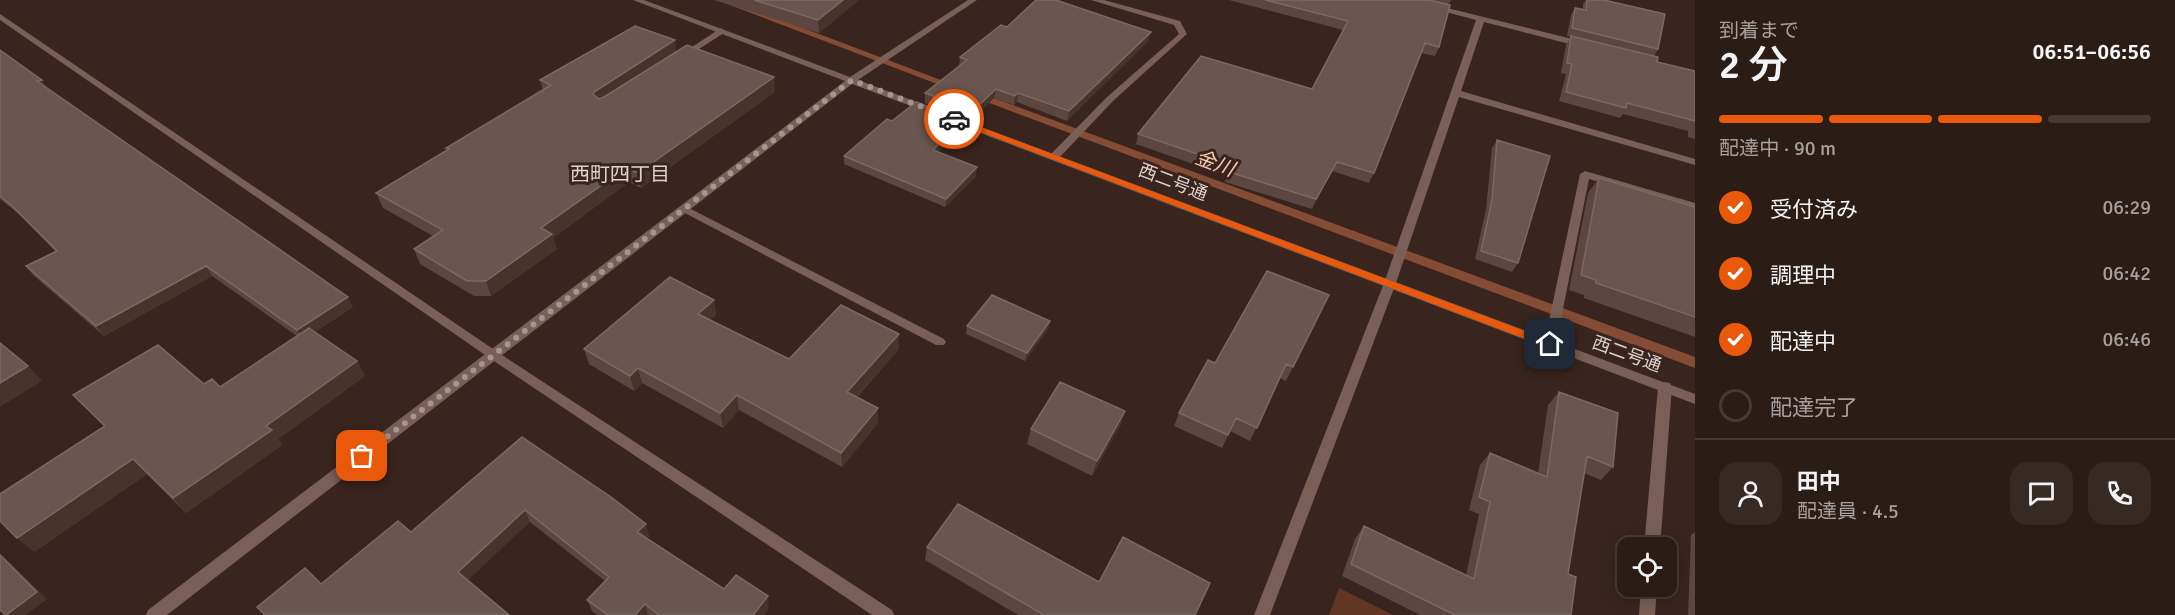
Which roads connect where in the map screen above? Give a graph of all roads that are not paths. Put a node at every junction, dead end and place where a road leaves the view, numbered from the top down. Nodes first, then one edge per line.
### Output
1 (637, 0) edge
2 (973, 0) edge
3 (1095, 0) edge
4 (1405, 0) edge
5 (0, 16) edge
6 (1482, 19) junction
7 (721, 31) junction
8 (1594, 47) edge
9 (672, 63) edge
10 (852, 80) junction
11 (1456, 93) junction
12 (1054, 157) junction
13 (1695, 162) edge
14 (1695, 207) edge
15 (685, 209) junction
16 (1390, 283) junction
17 (940, 342) dead end
18 (1550, 344) junction
19 (495, 356) junction
20 (1665, 387) junction
21 (1695, 399) edge
22 (1653, 537) edge
23 (1648, 597) edge
24 (154, 615) edge
25 (886, 615) edge
26 (1262, 615) edge
27 (1647, 615) edge

1 - 7 street, 西二号通
2 - 10 street
3 - 12 street
4 - 6 street
5 - 19 street
6 - 8 street
6 - 11 street
7 - 9 street
7 - 10 street, 西二号通
10 - 12 street, 西二号通
10 - 15 street
11 - 13 street
11 - 16 street
12 - 16 street, 西二号通
14 - 18 street
15 - 17 street
15 - 19 street
16 - 18 street, 西二号通
16 - 26 street
18 - 20 street, 西二号通
19 - 24 street
19 - 25 street
20 - 21 street, 西二号通
20 - 22 street
23 - 27 street

